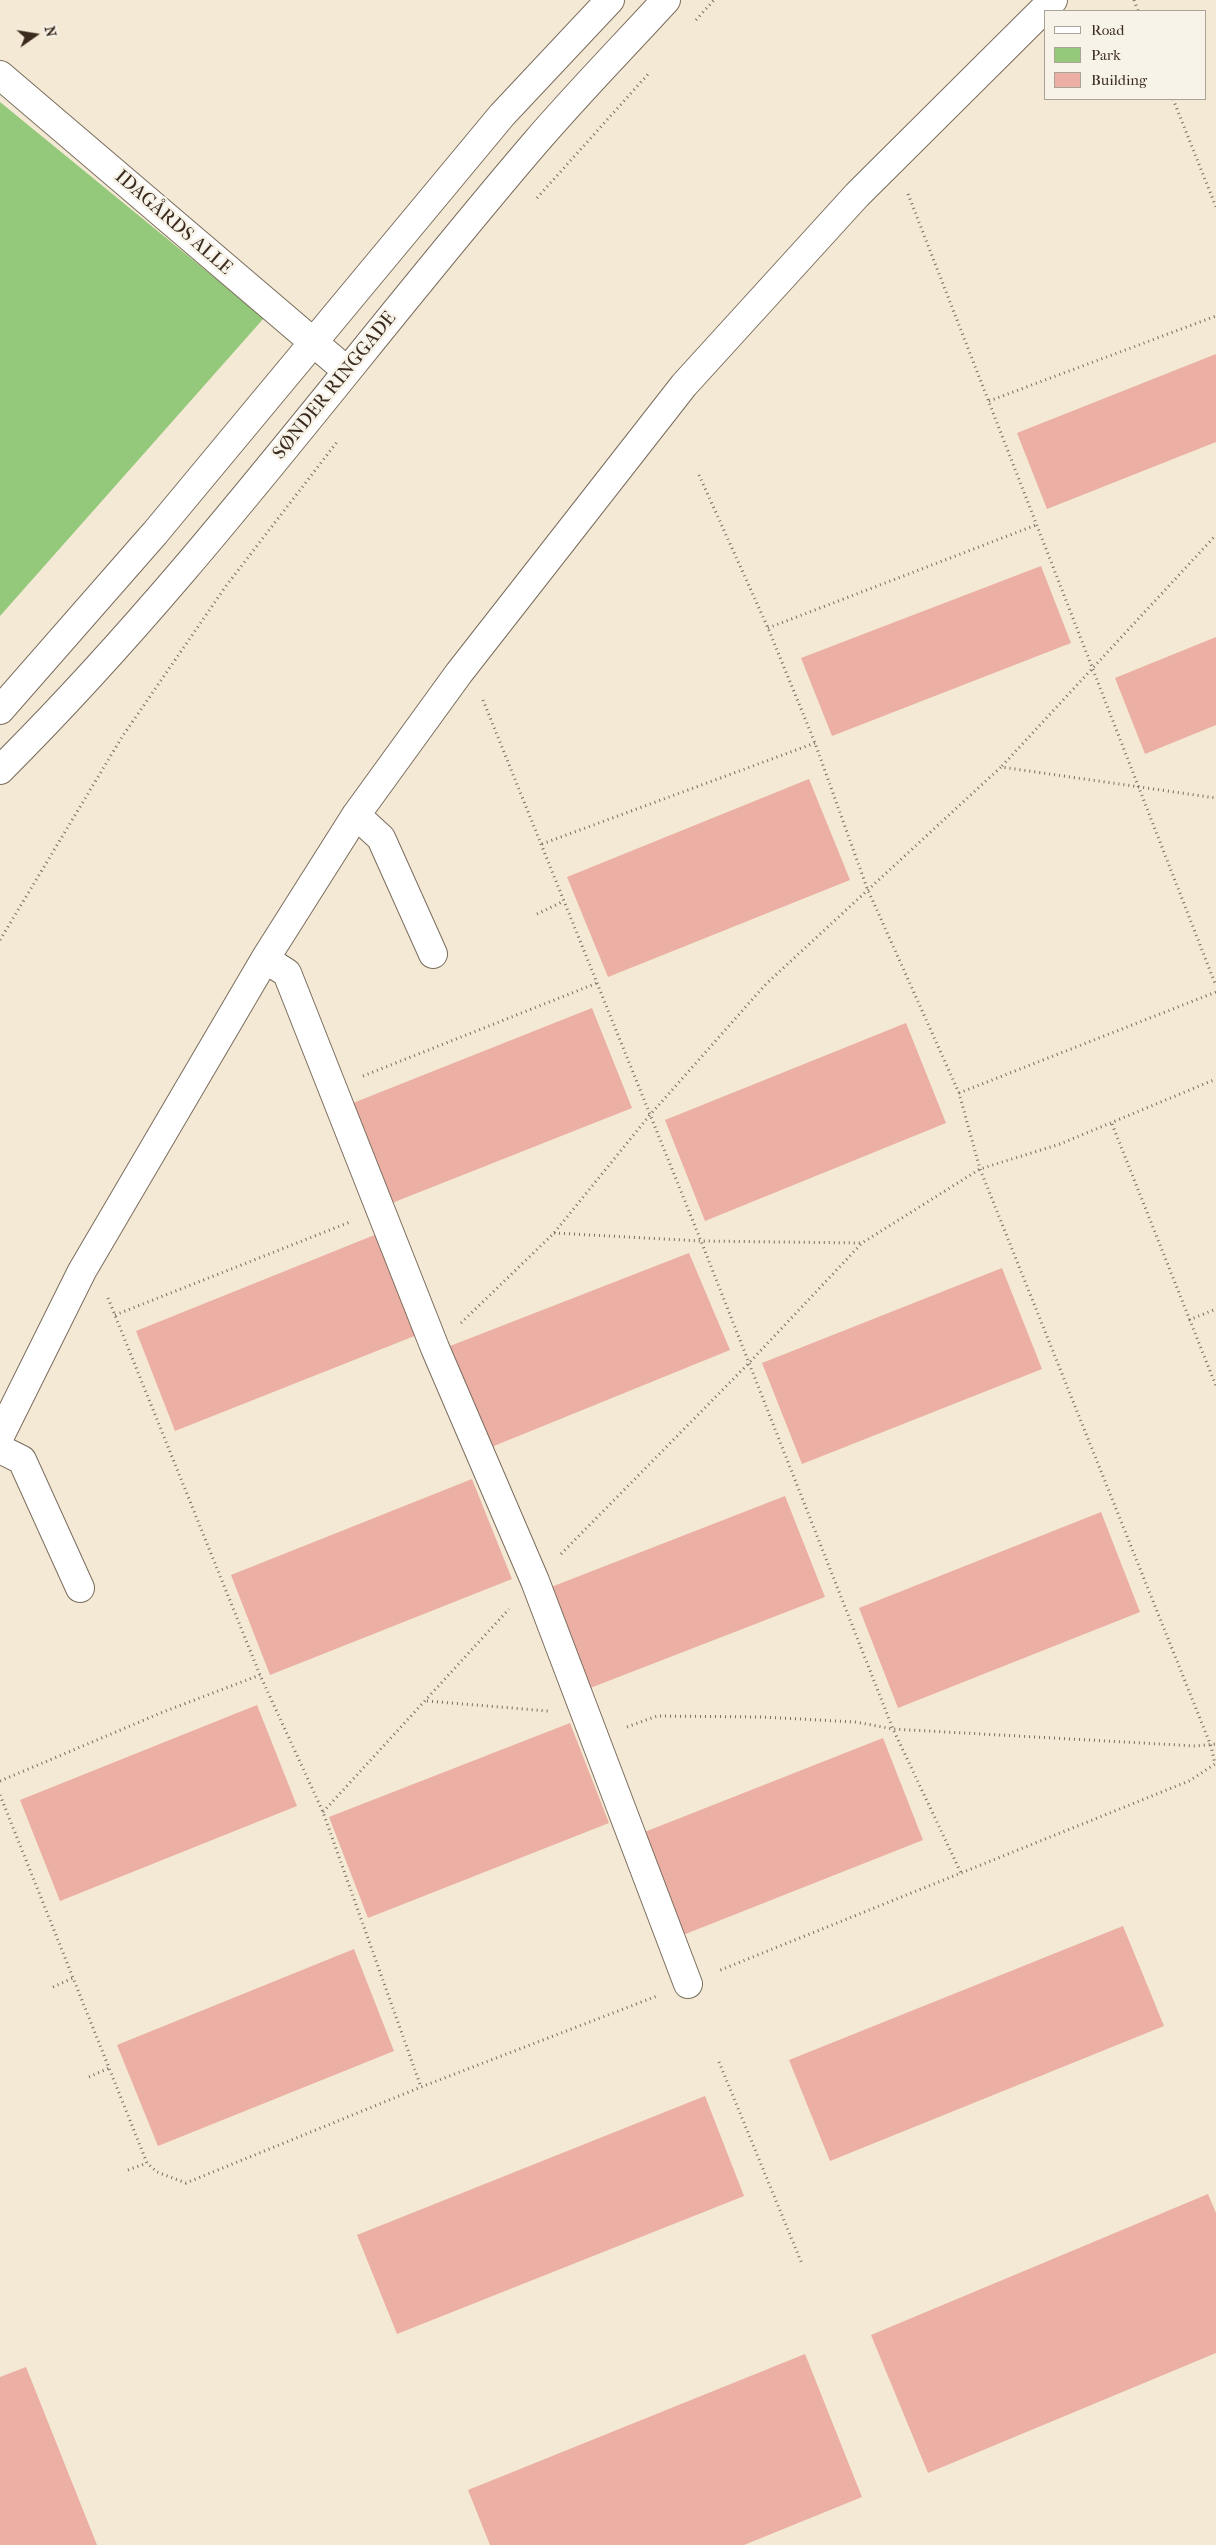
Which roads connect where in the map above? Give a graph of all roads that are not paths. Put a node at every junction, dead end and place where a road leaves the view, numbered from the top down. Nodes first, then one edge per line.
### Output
1 (610, 0) edge
2 (666, 0) edge
3 (1053, 0) edge
4 (0, 75) edge
5 (314, 343) junction
6 (347, 371) junction
7 (0, 710) edge
8 (0, 770) edge
9 (356, 815) junction
10 (433, 954) dead end
11 (265, 958) junction
12 (0, 1436) edge
13 (0, 1449) edge
14 (80, 1588) dead end
15 (688, 1984) road end

1 - 5 street
2 - 6 street, SØNDER RINGGADE
3 - 9 street
4 - 5 street, IDAGÅRDS ALLE
5 - 6 street, IDAGÅRDS ALLE
5 - 7 street
6 - 8 street, SØNDER RINGGADE
9 - 10 street
9 - 11 street
11 - 12 street
11 - 15 street
13 - 14 street

